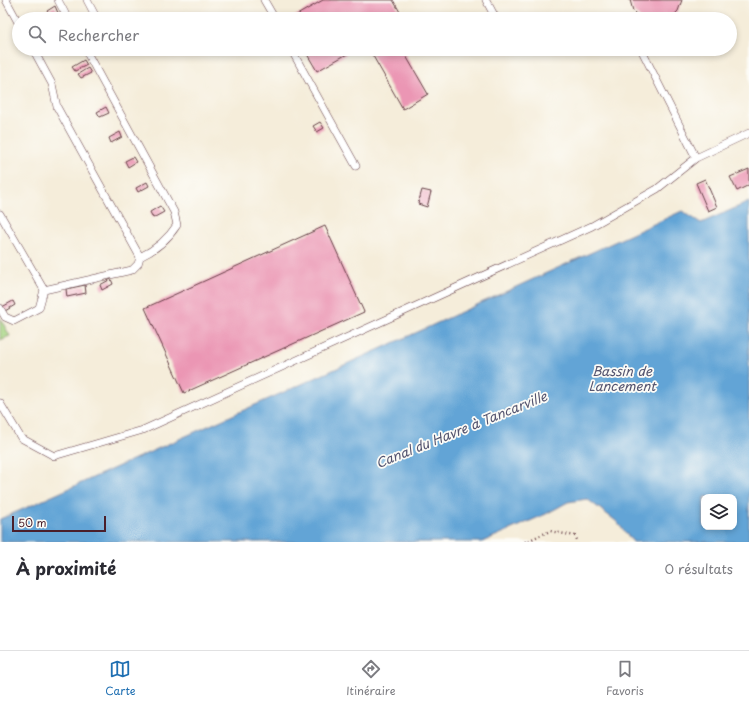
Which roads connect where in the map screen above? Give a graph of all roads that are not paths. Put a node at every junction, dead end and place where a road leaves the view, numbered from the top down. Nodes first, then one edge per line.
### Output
1 (6, 0) edge
2 (58, 0) edge
3 (87, 0) edge
4 (264, 0) edge
5 (486, 0) edge
6 (12, 12) edge
7 (64, 12) edge
8 (93, 12) edge
9 (271, 12) edge
10 (492, 12) edge
11 (37, 56) edge
12 (89, 56) edge
13 (295, 56) edge
14 (645, 56) edge
15 (749, 133) edge
16 (696, 158) junction
17 (356, 166) dead end
18 (0, 214) edge
19 (140, 257) junction
20 (44, 290) junction
21 (0, 308) edge
22 (0, 403) edge

1 - 6 lane
2 - 7 lane
3 - 8 lane
4 - 9 lane
5 - 10 lane
11 - 19 lane
12 - 19 lane
13 - 17 lane
14 - 16 lane
15 - 16 lane
16 - 22 lane
18 - 20 lane
19 - 20 lane
20 - 21 lane

